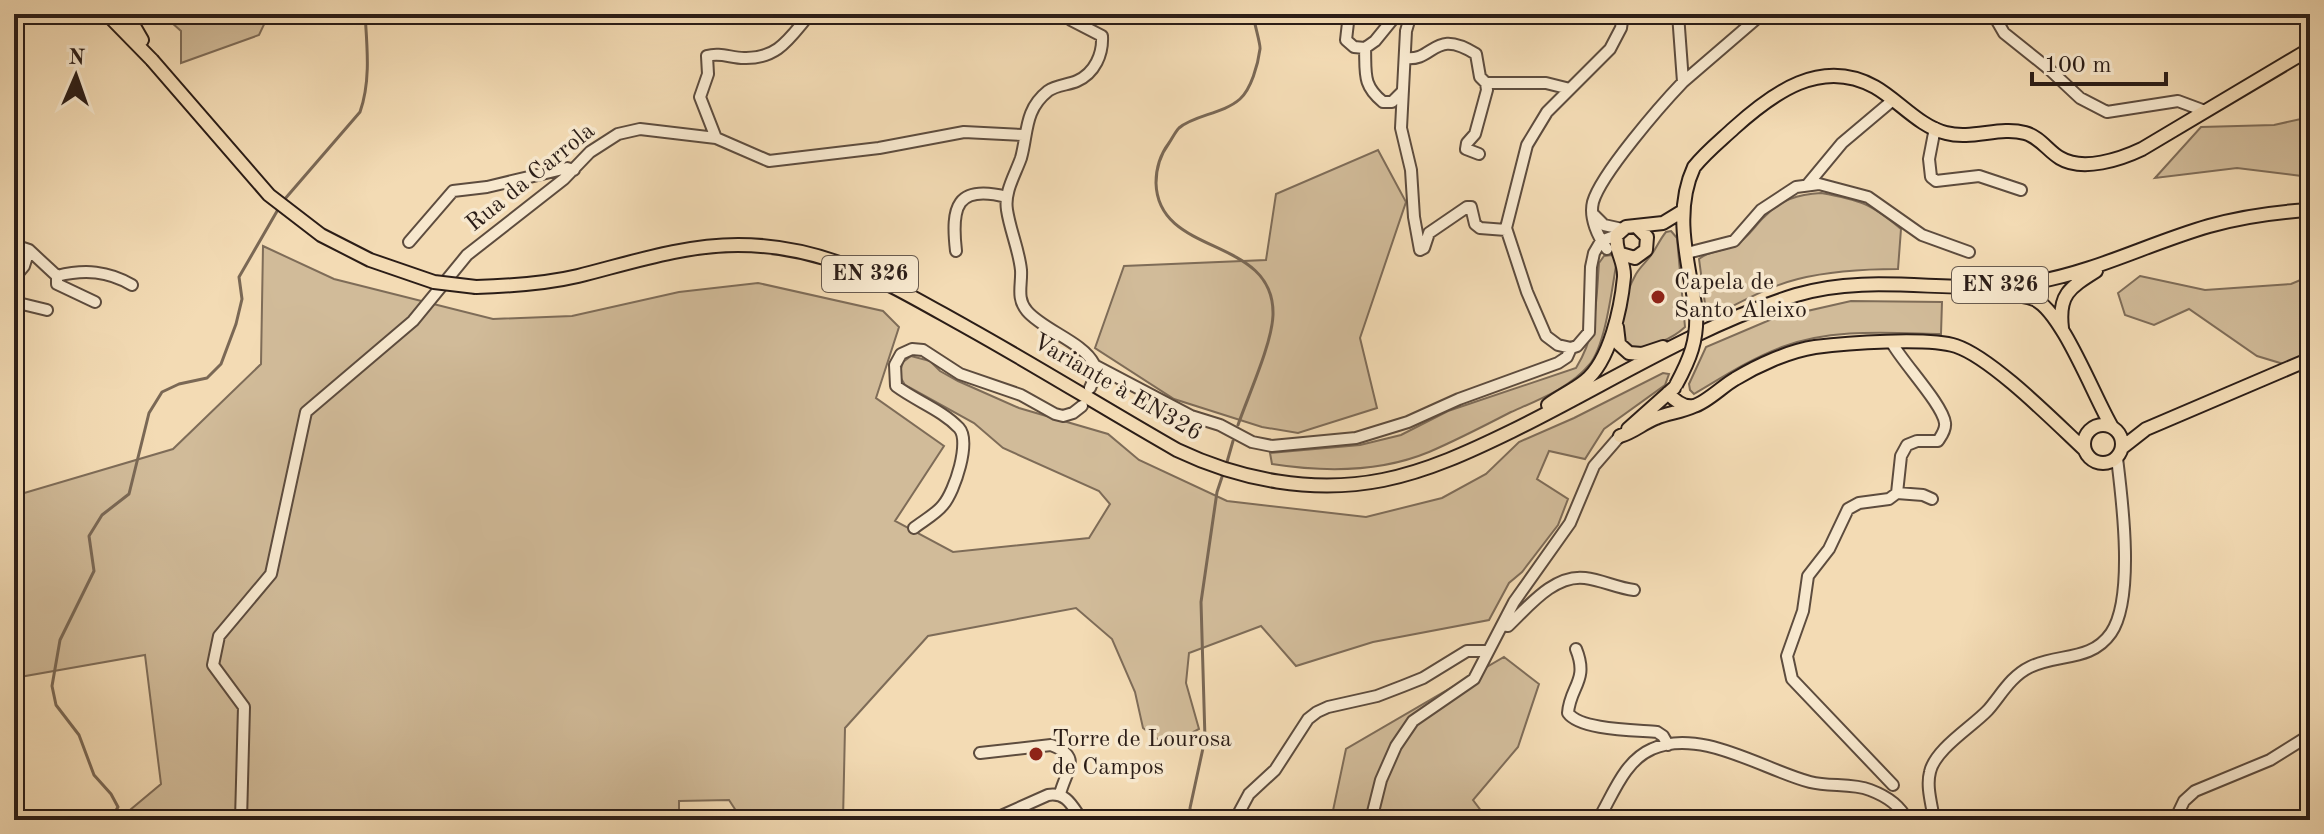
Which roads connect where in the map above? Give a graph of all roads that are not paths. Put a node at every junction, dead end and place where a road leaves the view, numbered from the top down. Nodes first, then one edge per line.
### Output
1 (107, 14) edge
2 (119, 14) edge
3 (127, 14) edge
4 (810, 14) edge
5 (1068, 14) edge
6 (1349, 14) edge
7 (1397, 14) edge
8 (1411, 14) edge
9 (1623, 14) edge
10 (1678, 14) edge
11 (1762, 14) edge
12 (1993, 14) edge
13 (142, 40) junction
14 (1365, 48) junction
15 (2310, 49) edge
16 (1405, 58) junction
17 (152, 60) junction
18 (1683, 82) junction
19 (1486, 83) junction
20 (1570, 89) junction
21 (1403, 91) junction
22 (1893, 100) junction
23 (2205, 111) junction
24 (1935, 128) junction
25 (1023, 135) junction
26 (716, 138) junction
27 (1479, 154) dead end
28 (574, 170) junction
29 (1808, 184) junction
30 (2021, 190) dead end
31 (1007, 197) junction
32 (2310, 210) edge
33 (1681, 212) junction
34 (1592, 214) junction
35 (1663, 223) junction
36 (1637, 227) junction
37 (1506, 230) junction
38 (1648, 241) junction
39 (409, 242) dead end
40 (1614, 243) junction
41 (14, 245) edge
42 (29, 250) junction
43 (956, 251) dead end
44 (1969, 252) dead end
45 (1687, 253) junction
46 (1640, 257) junction
47 (2109, 263) junction
48 (57, 276) junction
49 (14, 278) edge
50 (1624, 280) junction
51 (1888, 283) junction
52 (132, 285) dead end
53 (14, 302) edge
54 (95, 302) dead end
55 (47, 310) dead end
56 (1617, 311) junction
57 (2062, 330) junction
58 (1685, 341) junction
59 (1892, 343) junction
60 (1571, 348) junction
61 (2310, 359) edge
62 (1094, 365) junction
63 (1090, 388) dead end
64 (1672, 389) junction
65 (2095, 397) junction
66 (1082, 406) dead end
67 (1694, 406) junction
68 (1527, 423) junction
69 (2058, 425) junction
70 (2114, 428) junction
71 (2146, 429) junction
72 (2091, 430) junction
73 (1620, 436) junction
74 (2085, 450) junction
75 (2120, 452) junction
76 (1897, 493) junction
77 (1932, 499) dead end
78 (914, 528) dead end
79 (1634, 590) dead end
80 (1502, 625) junction
81 (1576, 649) dead end
82 (1488, 651) junction
83 (2310, 735) edge
84 (1668, 745) junction
85 (980, 753) dead end
86 (1893, 785) dead end
87 (1060, 794) junction
88 (241, 820) edge
89 (992, 820) edge
90 (1082, 820) edge
91 (1235, 820) edge
92 (1371, 820) edge
93 (1598, 820) edge
94 (1907, 820) edge
95 (1934, 820) edge
96 (2175, 820) edge

1 - 17 main road, Variante à EN326 / EN 326
2 - 13 main road, Variante à EN326 / EN 326
3 - 13 main road
4 - 26 street
5 - 25 street
6 - 14 street
7 - 14 street
8 - 16 street
9 - 20 street
10 - 18 street
11 - 18 street
12 - 23 street
13 - 17 main road, Variante à EN326 / EN 326
14 - 21 street
15 - 23 main road
16 - 19 street
16 - 21 street
17 - 68 main road, Variante à EN326 / EN 326, bridge
18 - 34 street
19 - 20 street
19 - 27 street
20 - 37 street
21 - 37 street
22 - 24 main road
22 - 29 street
22 - 33 main road
23 - 24 main road
24 - 30 street
25 - 26 street, Rua da Carrola
25 - 31 street
26 - 28 street, Rua da Carrola
28 - 39 street
28 - 88 street, Rua da Carrola
29 - 44 street
29 - 45 street
31 - 43 street
31 - 62 street
32 - 47 main road, Variante à EN326 / EN 326
33 - 35 main road
33 - 45 main road
34 - 40 street
34 - 40 street
35 - 36 main road
35 - 38 main road
36 - 38 main road
36 - 40 main road
37 - 60 street
38 - 46 main road
40 - 46 main road
40 - 50 main road
40 - 60 street
41 - 42 street
42 - 48 street
42 - 49 street
45 - 64 main road, bridge
46 - 50 main road
47 - 51 main road, Variante à EN326 / EN 326
47 - 57 main road
48 - 52 street
48 - 54 street
50 - 56 main road
51 - 57 main road
51 - 58 main road, Variante à EN326 / EN 326
53 - 55 street
56 - 58 main road
56 - 68 main road
57 - 65 main road
58 - 68 main road, Variante à EN326 / EN 326
59 - 67 main road
59 - 69 main road
59 - 76 street
60 - 62 street
61 - 71 main road
62 - 63 street
64 - 67 main road
64 - 73 main road
65 - 70 main road
65 - 72 main road
66 - 78 street
67 - 73 main road
69 - 72 main road
69 - 74 main road
70 - 71 main road
70 - 72 main road
70 - 75 main road
71 - 75 main road
72 - 74 main road
73 - 80 street
74 - 75 main road
75 - 95 street
76 - 77 street
76 - 86 street
79 - 80 street
80 - 82 street
81 - 84 street
82 - 91 street
82 - 92 street
83 - 96 street
84 - 93 street
84 - 94 street
85 - 87 street
87 - 89 street
87 - 90 street

